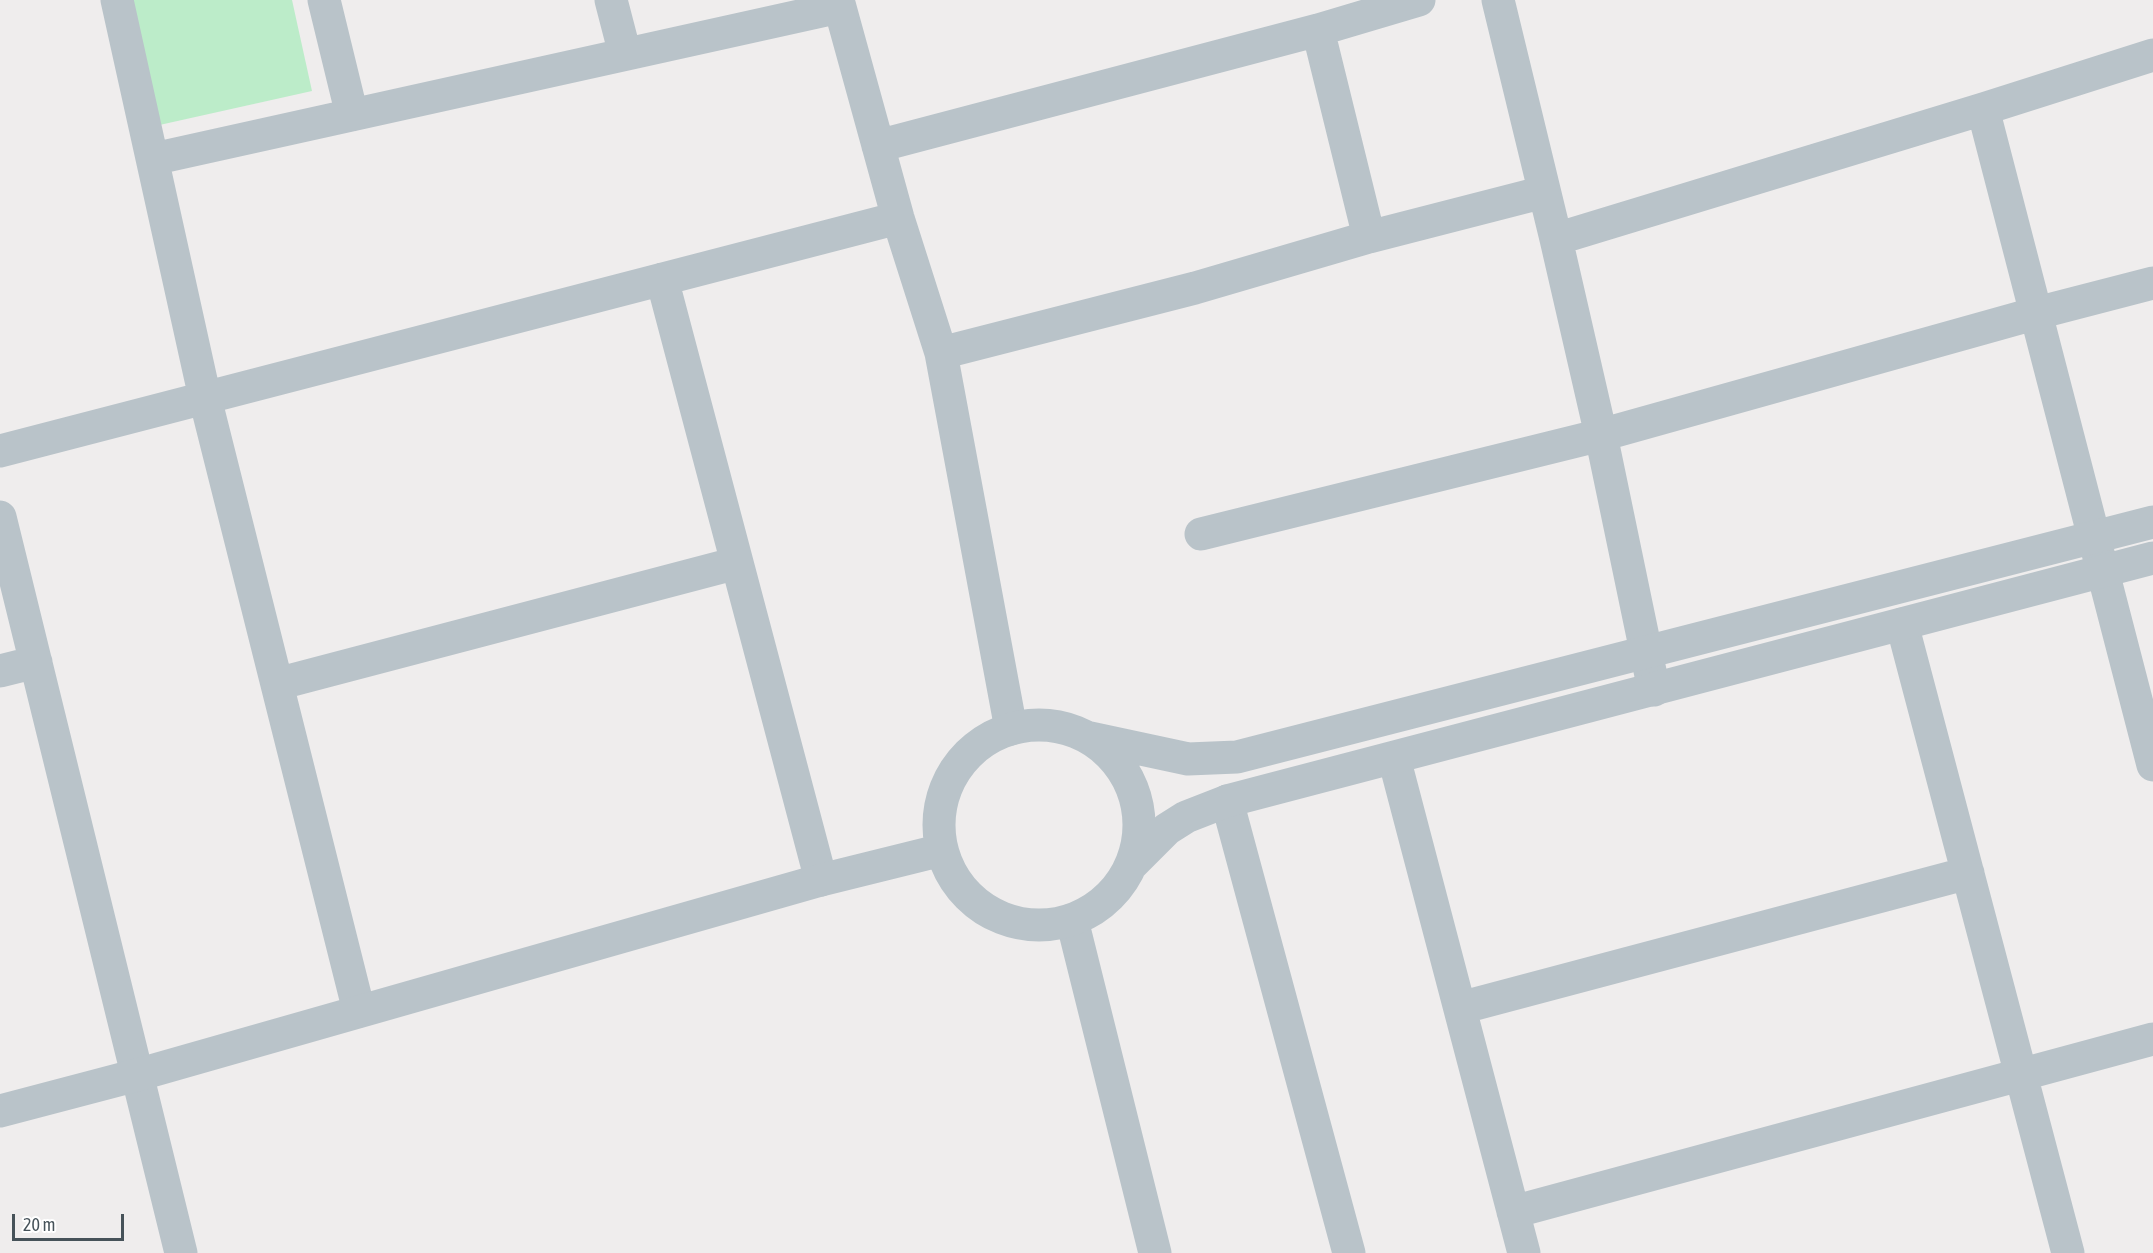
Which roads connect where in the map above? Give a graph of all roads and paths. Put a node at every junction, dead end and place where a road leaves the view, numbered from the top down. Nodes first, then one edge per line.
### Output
1 (117, 0) edge
2 (324, 0) edge
3 (611, 0) edge
4 (1419, 0) edge
5 (1498, 0) edge
6 (839, 3) edge
7 (1318, 30) junction
8 (625, 54) junction
9 (2153, 55) edge
10 (1983, 109) junction
11 (352, 115) junction
12 (878, 146) junction
13 (153, 159) junction
14 (1544, 192) junction
15 (898, 218) junction
16 (1370, 237) junction
17 (1556, 238) junction
18 (662, 279) junction
19 (2153, 283) edge
20 (2037, 312) junction
21 (941, 353) junction
22 (205, 398) junction
23 (1601, 435) junction
24 (0, 451) edge
25 (0, 517) edge
26 (2153, 522) edge
27 (1202, 534) dead end
28 (2095, 537) junction
29 (2153, 558) edge
30 (737, 563) junction
31 (2104, 571) junction
32 (1902, 624) junction
33 (1646, 651) junction
34 (36, 662) junction
35 (0, 671) edge
36 (277, 684) junction
37 (1654, 690) junction
38 (1011, 729) junction
39 (1090, 738) junction
40 (1394, 758) junction
41 (2153, 765) edge
42 (1227, 801) junction
43 (942, 850) junction
44 (1132, 864) junction
45 (1968, 873) junction
46 (821, 880) junction
47 (1071, 920) junction
48 (1460, 1008) junction
49 (359, 1011) junction
50 (2153, 1039) edge
51 (2021, 1074) junction
52 (136, 1075) junction
53 (0, 1111) edge
54 (1513, 1212) junction
55 (181, 1253) edge
56 (1155, 1253) edge
57 (1349, 1253) edge
58 (1524, 1253) edge
59 (2068, 1253) edge

1 - 13 street
2 - 11 street
3 - 8 street
4 - 7 street
5 - 14 street
6 - 8 street
6 - 12 street
7 - 12 street
7 - 16 street
8 - 11 street
9 - 10 street
10 - 17 street
10 - 20 street
11 - 13 street
12 - 15 street
13 - 22 street
14 - 16 street
14 - 17 street
15 - 18 street
15 - 21 street
16 - 21 street
17 - 23 street
18 - 22 street
18 - 30 street
19 - 20 street
20 - 23 street
20 - 28 street
21 - 38 street
22 - 24 street
22 - 36 street
23 - 27 street
23 - 33 street
25 - 34 street
26 - 28 street
28 - 31 street
28 - 33 street
29 - 31 street
30 - 36 street
30 - 46 street
31 - 32 street
31 - 41 street
32 - 37 street
32 - 45 street
33 - 37 street
33 - 39 street
34 - 35 street
34 - 52 street
36 - 49 street
37 - 40 street
38 - 39 street
38 - 43 street
39 - 44 street
40 - 42 street
40 - 48 street
42 - 44 street
42 - 57 street
43 - 46 street
43 - 47 street
44 - 47 street
45 - 48 street
45 - 51 street
46 - 49 street
47 - 56 street
48 - 54 street
49 - 52 street
50 - 51 street
51 - 54 street
51 - 59 street
52 - 53 street
52 - 55 street
54 - 58 street

